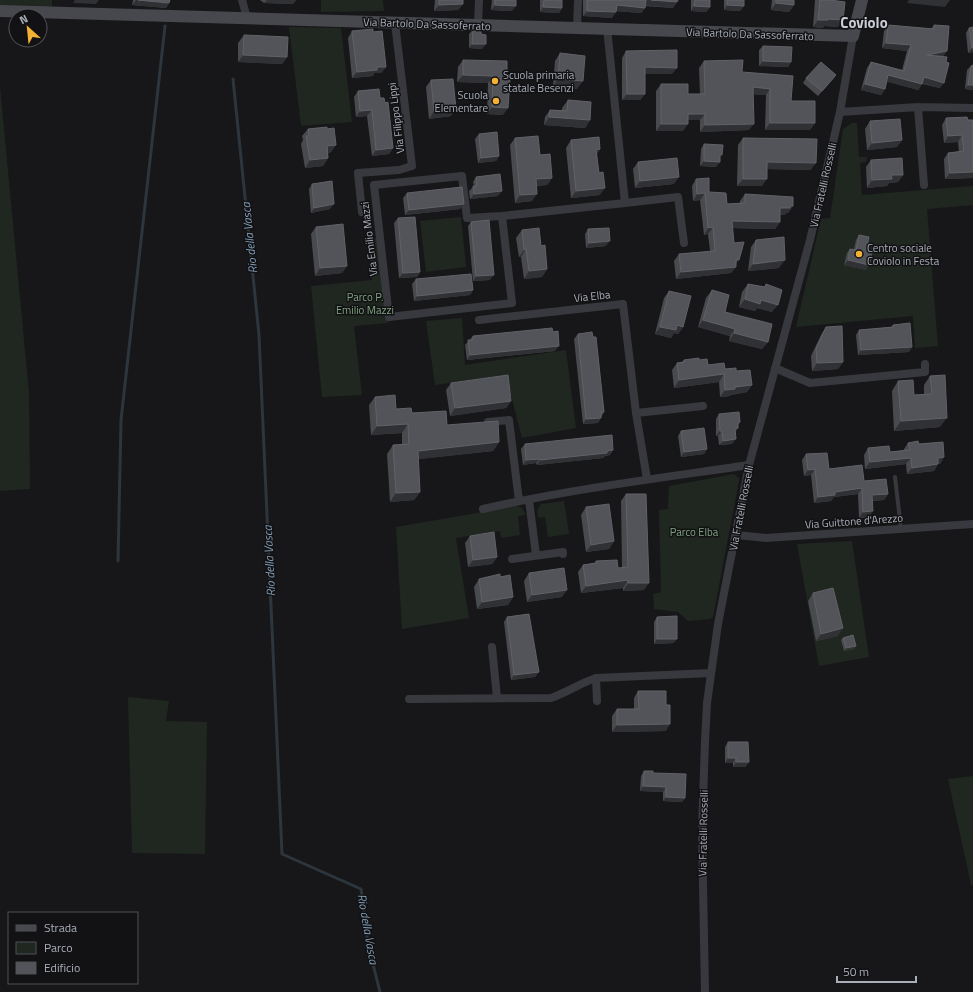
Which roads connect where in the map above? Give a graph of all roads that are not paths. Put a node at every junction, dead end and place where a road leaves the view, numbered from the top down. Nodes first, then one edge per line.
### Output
1 (242, 0) edge
2 (479, 0) edge
3 (578, 0) edge
4 (862, 0) edge
5 (0, 11) edge
6 (247, 18) junction
7 (395, 23) junction
8 (478, 25) junction
9 (576, 27) junction
10 (607, 28) junction
11 (853, 36) junction
12 (918, 108) junction
13 (973, 108) edge
14 (840, 112) junction
15 (924, 185) dead end
16 (625, 203) junction
17 (362, 212) dead end
18 (502, 216) junction
19 (684, 243) dead end
20 (479, 320) dead end
21 (925, 364) dead end
22 (775, 368) junction
23 (703, 406) dead end
24 (636, 413) junction
25 (478, 423) edge
26 (749, 465) junction
27 (895, 477) dead end
28 (647, 480) junction
29 (529, 500) junction
30 (519, 501) junction
31 (483, 509) dead end
32 (973, 524) edge
33 (901, 529) junction
34 (736, 535) junction
35 (563, 554) dead end
36 (536, 555) junction
37 (512, 559) dead end
38 (492, 647) dead end
39 (711, 673) junction
40 (596, 678) junction
41 (497, 698) junction
42 (409, 699) dead end
43 (597, 701) dead end
44 (705, 992) edge

1 - 6 street
2 - 8 street
3 - 9 street
4 - 11 street, Via Fratelli Rosselli
5 - 6 street, Via Bartolo Da Sassoferrato
6 - 7 street, Via Bartolo Da Sassoferrato
7 - 8 street, Via Bartolo Da Sassoferrato
7 - 17 street, Via Filippo Lippi
8 - 9 street, Via Bartolo Da Sassoferrato
9 - 10 street, Via Bartolo Da Sassoferrato
10 - 11 street, Via Bartolo Da Sassoferrato
10 - 16 street
11 - 14 street, Via Fratelli Rosselli
12 - 13 street
12 - 14 street
12 - 15 street
14 - 22 street, Via Fratelli Rosselli
16 - 18 street, Via Emilio Mazzi
16 - 19 street, Via Emilio Mazzi
18 - 18 street, Via Emilio Mazzi
20 - 24 street, Via Elba
21 - 22 street
22 - 26 street, Via Fratelli Rosselli
23 - 24 street
24 - 28 street, Via Elba
25 - 30 street
26 - 28 street
26 - 34 street, Via Fratelli Rosselli
27 - 33 lane
28 - 29 street
29 - 30 street
29 - 36 street
30 - 31 street
32 - 33 street, Via Guittone d'Arezzo
33 - 34 street, Via Guittone d'Arezzo
34 - 39 street, Via Fratelli Rosselli
35 - 36 street
36 - 37 street
38 - 41 street
39 - 40 street
39 - 44 street, Via Fratelli Rosselli
40 - 41 street
40 - 43 street
41 - 42 street

